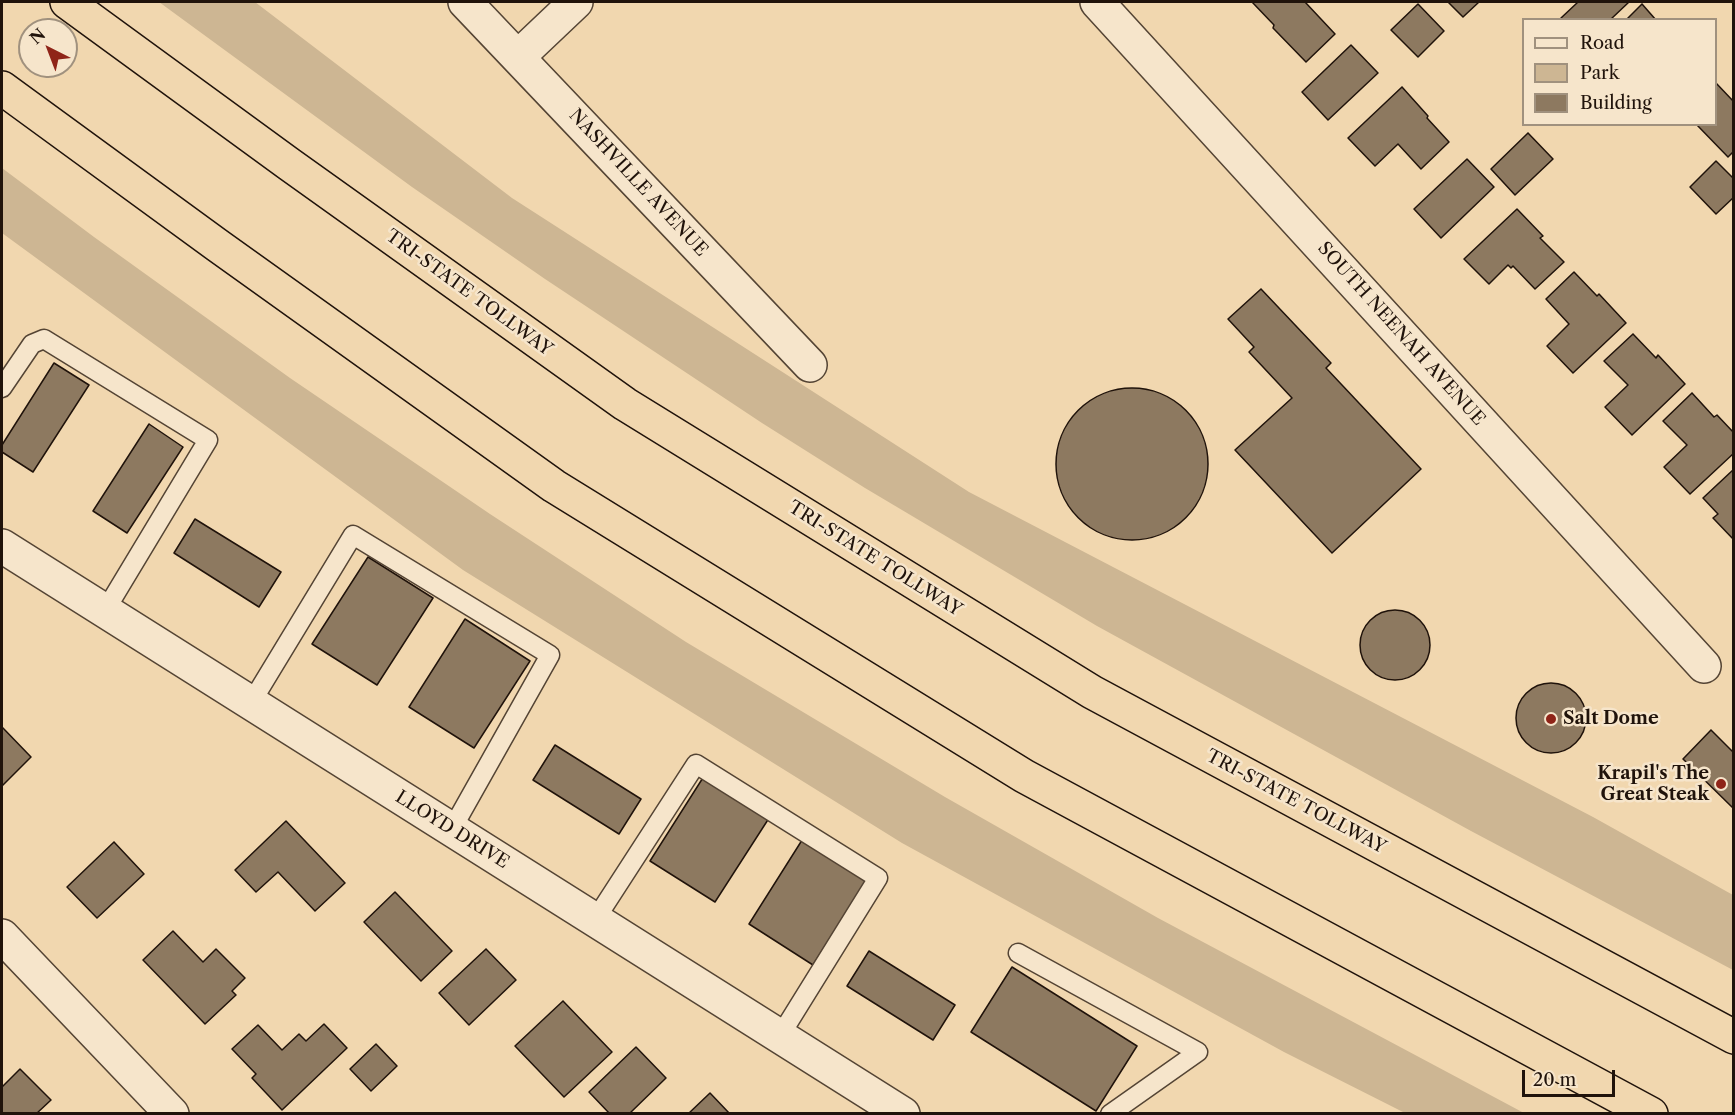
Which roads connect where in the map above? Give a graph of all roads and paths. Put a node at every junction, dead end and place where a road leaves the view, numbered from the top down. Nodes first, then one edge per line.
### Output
1 (67, 2) edge
2 (465, 2) edge
3 (576, 2) edge
4 (1097, 2) edge
5 (518, 57) junction
6 (2, 88) edge
7 (810, 365) dead end
8 (2, 388) edge
9 (2, 546) edge
10 (105, 611) junction
11 (1704, 666) dead end
12 (251, 703) junction
13 (452, 829) junction
14 (595, 920) junction
15 (2, 936) edge
16 (1018, 953) dead end
17 (780, 1036) junction
18 (1734, 1037) edge
19 (172, 1113) edge
20 (903, 1113) edge
21 (1110, 1113) edge
22 (1651, 1113) edge

1 - 18 highway, TRI-STATE TOLLWAY
2 - 5 street, NASHVILLE AVENUE
3 - 5 street
4 - 11 street, SOUTH NEENAH AVENUE
5 - 7 street, NASHVILLE AVENUE
6 - 22 highway
8 - 10 lane
9 - 10 street, LLOYD DRIVE
10 - 12 street, LLOYD DRIVE
12 - 13 street, LLOYD DRIVE
12 - 13 lane
13 - 14 street, LLOYD DRIVE
14 - 17 street, LLOYD DRIVE
14 - 17 lane
15 - 19 street
16 - 21 lane
17 - 20 street, LLOYD DRIVE

